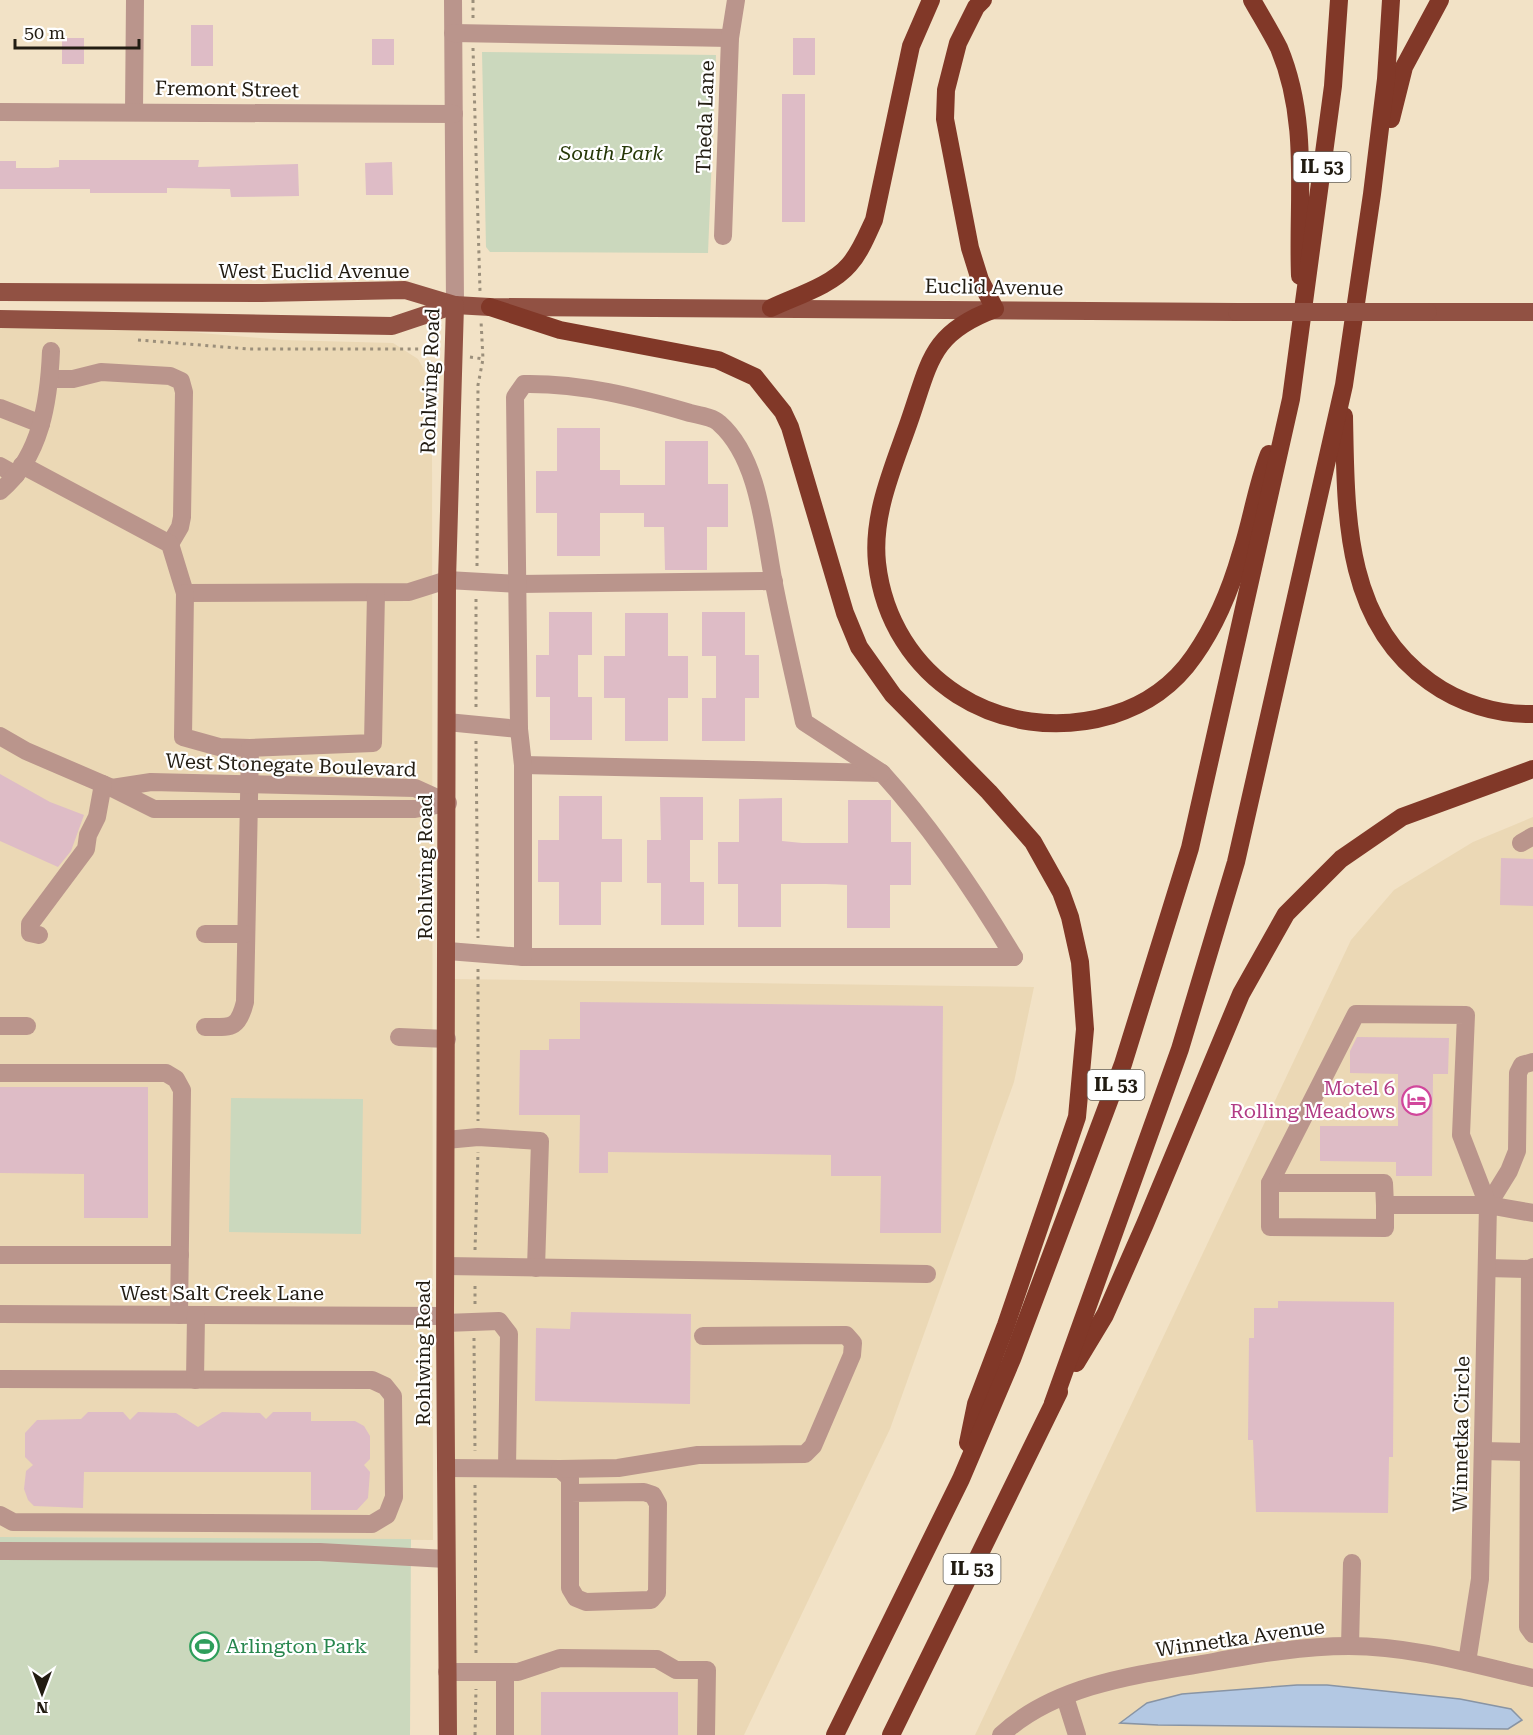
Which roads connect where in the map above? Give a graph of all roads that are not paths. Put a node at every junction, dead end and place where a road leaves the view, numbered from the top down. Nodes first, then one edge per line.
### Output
1 (135, 0) edge
2 (453, 0) edge
3 (736, 0) edge
4 (931, 0) edge
5 (983, 0) edge
6 (1252, 0) edge
7 (1340, 0) edge
8 (1391, 0) edge
9 (1440, 0) edge
10 (453, 33) junction
11 (730, 38) junction
12 (134, 111) junction
13 (0, 112) edge
14 (454, 114) junction
15 (1372, 194) junction
16 (723, 236) dead end
17 (0, 291) edge
18 (455, 305) junction
19 (490, 307) junction
20 (771, 308) junction
21 (995, 309) junction
22 (1533, 312) edge
23 (0, 318) edge
24 (1301, 333) junction
25 (51, 351) dead end
26 (50, 379) junction
27 (1344, 385) junction
28 (1291, 399) junction
29 (0, 408) edge
30 (41, 424) junction
31 (13, 469) edge
32 (0, 491) edge
33 (170, 544) junction
34 (447, 580) junction
35 (774, 581) junction
36 (518, 584) junction
37 (185, 593) junction
38 (376, 593) junction
39 (1533, 714) edge
40 (447, 722) junction
41 (519, 729) junction
42 (0, 736) edge
43 (250, 748) junction
44 (522, 765) junction
45 (1533, 769) edge
46 (882, 772) junction
47 (250, 784) junction
48 (108, 786) junction
49 (448, 803) junction
50 (247, 809) junction
51 (205, 934) dead end
52 (245, 934) junction
53 (39, 935) dead end
54 (448, 951) junction
55 (522, 957) junction
56 (0, 1026) edge
57 (27, 1026) dead end
58 (204, 1027) dead end
59 (399, 1037) dead end
60 (447, 1039) junction
61 (1533, 1062) edge
62 (0, 1073) edge
63 (446, 1140) junction
64 (1270, 1183) junction
65 (1385, 1205) junction
66 (1488, 1205) junction
67 (1533, 1213) edge
68 (180, 1254) junction
69 (0, 1255) edge
70 (446, 1266) junction
71 (536, 1268) junction
72 (1487, 1268) junction
73 (1532, 1268) edge
74 (927, 1274) dead end
75 (0, 1314) edge
76 (188, 1315) junction
77 (445, 1319) junction
78 (703, 1336) dead end
79 (0, 1379) edge
80 (195, 1380) junction
81 (1053, 1402) junction
82 (1483, 1451) junction
83 (1529, 1452) junction
84 (446, 1468) junction
85 (507, 1468) junction
86 (560, 1469) junction
87 (961, 1479) junction
88 (570, 1493) junction
89 (0, 1515) edge
90 (0, 1551) edge
91 (447, 1559) junction
92 (1352, 1563) dead end
93 (1533, 1634) edge
94 (1350, 1646) junction
95 (1467, 1662) junction
96 (447, 1672) junction
97 (505, 1672) junction
98 (1533, 1678) edge
99 (1065, 1697) junction
100 (448, 1735) edge
101 (505, 1735) edge
102 (706, 1735) edge
103 (835, 1735) edge
104 (891, 1735) edge
105 (1001, 1735) edge
106 (1077, 1735) edge

1 - 12 street
2 - 10 street, Rohlwing Road
3 - 11 street, Theda Lane
4 - 20 highway
5 - 21 highway
6 - 24 highway
7 - 24 highway, IL 53
8 - 15 highway, IL 53
9 - 15 highway
10 - 11 street
10 - 14 street, Rohlwing Road
11 - 16 street, Theda Lane
12 - 13 street, Fremont Street
12 - 14 street, Fremont Street
14 - 18 street, Rohlwing Road
15 - 27 highway, IL 53
17 - 18 main road, West Euclid Avenue
18 - 19 main road, Euclid Avenue
18 - 23 main road
18 - 34 main road, Rohlwing Road
19 - 20 main road, Euclid Avenue
19 - 87 highway
20 - 21 main road, Euclid Avenue
21 - 22 main road, Euclid Avenue, bridge
21 - 28 highway
24 - 28 highway, IL 53
25 - 26 street
26 - 30 street
26 - 33 street
27 - 39 highway
27 - 81 highway, IL 53
28 - 87 highway, IL 53
29 - 30 street
30 - 31 street
31 - 32 street
31 - 33 street
33 - 37 street
34 - 36 street
34 - 38 street
34 - 40 main road, Rohlwing Road
35 - 36 street
35 - 36 street
35 - 46 street
36 - 41 street
37 - 38 street
37 - 43 street
38 - 43 street
40 - 41 street
40 - 49 main road, Rohlwing Road
41 - 44 street
42 - 48 street, West Stonegate Boulevard
43 - 47 street
44 - 46 street
44 - 55 street
45 - 81 highway
46 - 55 street
47 - 48 street, West Stonegate Boulevard
47 - 49 street, West Stonegate Boulevard
47 - 50 street
48 - 50 street, West Stonegate Boulevard
48 - 53 street
49 - 50 street, West Stonegate Boulevard
49 - 54 main road, Rohlwing Road
50 - 52 street
51 - 52 street
52 - 58 street
54 - 55 street
54 - 60 main road, Rohlwing Road
56 - 57 street
59 - 60 street
60 - 63 main road, Rohlwing Road
61 - 66 street
62 - 68 street
63 - 70 main road, Rohlwing Road
63 - 71 street
64 - 65 street
64 - 65 street
64 - 66 street
65 - 66 street
66 - 67 street
66 - 72 street, Winnetka Circle
68 - 69 street
68 - 76 street
70 - 71 street
70 - 77 main road, Rohlwing Road
71 - 74 street
72 - 73 street
72 - 82 street, Winnetka Circle
73 - 83 street
75 - 76 street, West Salt Creek Lane
76 - 77 street, West Salt Creek Lane
76 - 80 street
77 - 84 main road, Rohlwing Road
77 - 85 street, West Salt Creek Lane
78 - 86 street
79 - 80 street
80 - 89 street
81 - 104 highway, IL 53
82 - 83 street
82 - 95 street, Winnetka Circle
83 - 93 street
84 - 85 street
84 - 91 main road, Rohlwing Road
85 - 86 street
86 - 88 street
87 - 103 highway, IL 53
88 - 88 street
90 - 91 street
91 - 96 main road, Rohlwing Road
92 - 94 street
94 - 95 street, Winnetka Avenue
94 - 99 street, Winnetka Avenue
95 - 98 street, Winnetka Avenue
96 - 97 street
96 - 100 main road, Rohlwing Road
97 - 101 street
97 - 102 street
99 - 105 street, Winnetka Avenue
99 - 106 street

